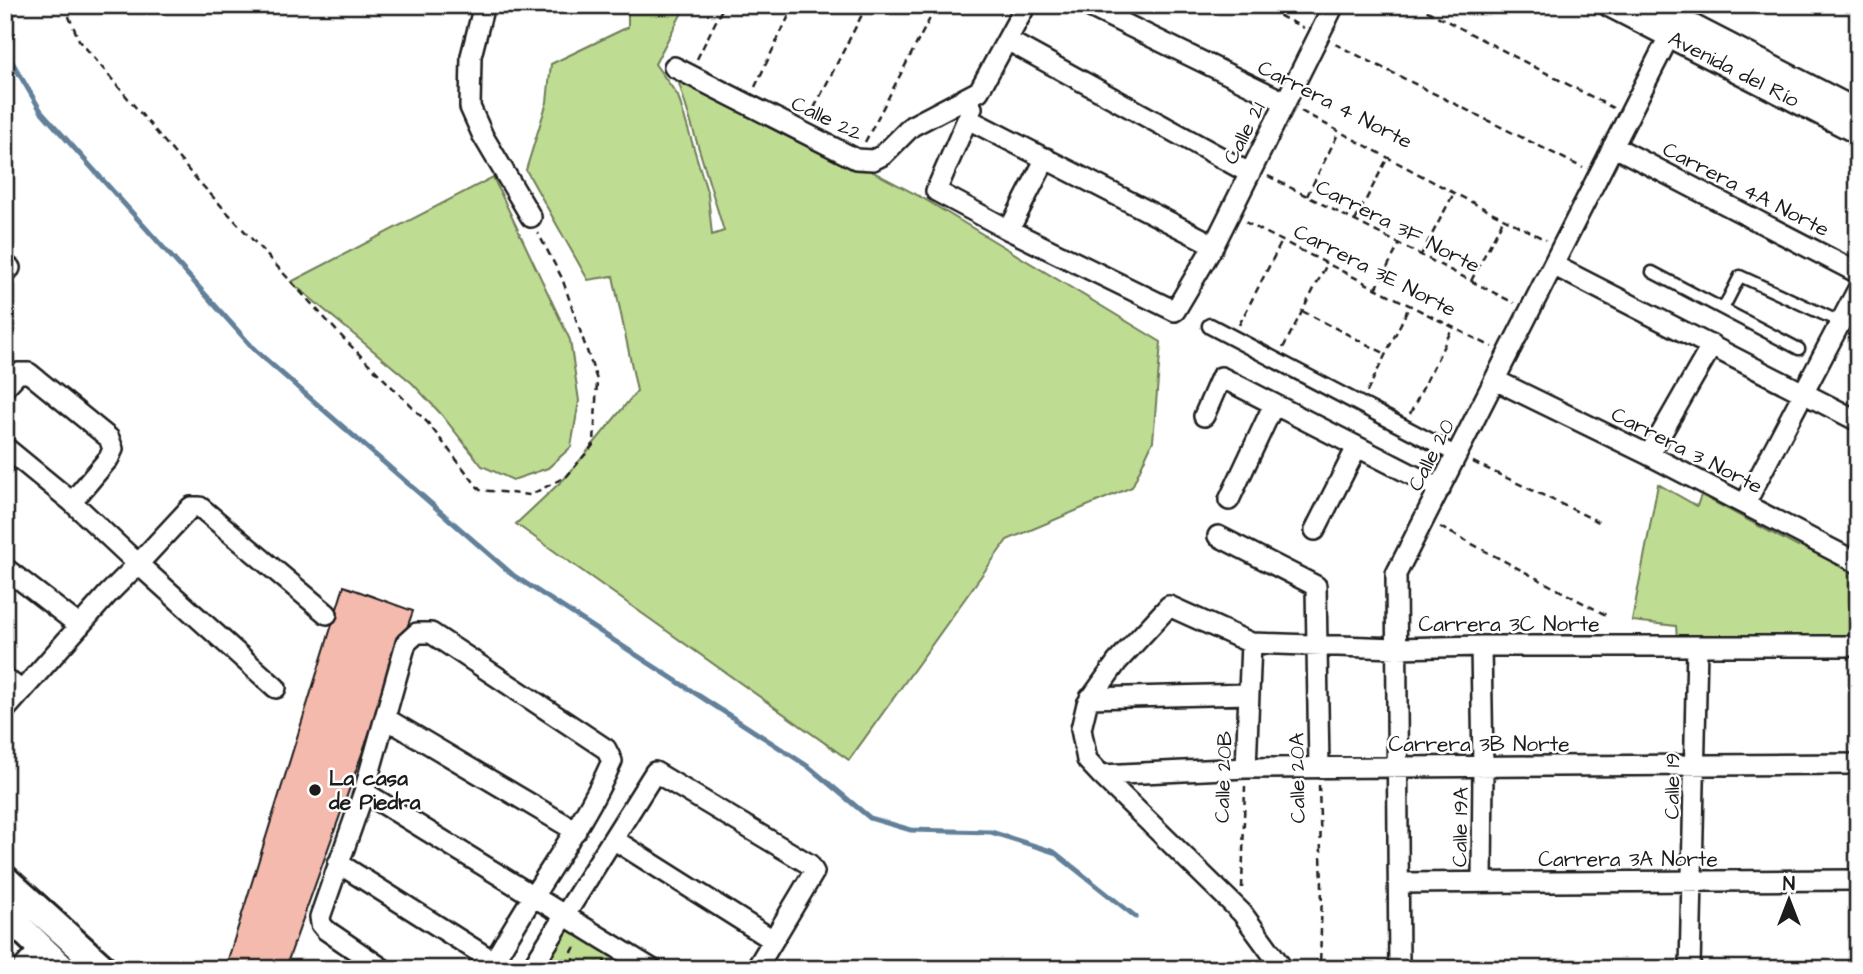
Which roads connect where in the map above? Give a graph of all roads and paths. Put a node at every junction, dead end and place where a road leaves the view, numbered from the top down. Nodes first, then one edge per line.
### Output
1 (64, 5) edge
2 (484, 5) edge
3 (724, 5) edge
4 (794, 5) edge
5 (867, 5) edge
6 (937, 5) edge
7 (1026, 5) edge
8 (1086, 5) edge
9 (1258, 5) edge
10 (1334, 5) edge
11 (1416, 5) edge
12 (1610, 5) edge
13 (1650, 5) edge
14 (1677, 20) edge
15 (1319, 36) junction
16 (1007, 40) junction
17 (681, 71) joint
18 (979, 91) junction
19 (1285, 103) junction
20 (747, 104) junction
21 (1858, 112) edge
22 (1629, 116) junction
23 (968, 119) junction
24 (1339, 132) junction
25 (1858, 132) edge
26 (802, 133) junction
27 (1613, 146) junction
28 (1388, 157) junction
29 (1046, 158) junction
30 (856, 159) junction
31 (1251, 171) junction
32 (1598, 176) junction
33 (1454, 193) junction
34 (1307, 196) junction
35 (1229, 214) junction
36 (531, 217) joint
37 (1504, 218) junction
38 (1355, 221) junction
39 (1009, 230) junction
40 (1282, 241) junction
41 (1399, 244) junction
42 (1214, 245) junction
43 (1420, 255) junction
44 (1558, 256) junction
45 (1327, 264) junction
46 (1652, 272) dead end
47 (1858, 273) edge
48 (1471, 281) junction
49 (1376, 289) junction
50 (1858, 289) edge
51 (1410, 306) junction
52 (1723, 309) junction
53 (1302, 311) junction
54 (1530, 311) junction
55 (1840, 322) junction
56 (1210, 327) dead end
57 (1452, 327) junction
58 (1233, 338) junction
59 (1712, 345) junction
60 (1799, 349) dead end
61 (1386, 354) junction
62 (1507, 355) junction
63 (1276, 362) junction
64 (1495, 380) junction
65 (5, 387) edge
66 (1803, 392) junction
67 (1274, 404) junction
68 (1361, 405) junction
69 (1204, 416) dead end
70 (1858, 421) edge
71 (1404, 426) junction
72 (5, 447) edge
73 (1357, 447) junction
74 (1457, 454) junction
75 (1649, 455) junction
76 (1440, 489) junction
77 (1229, 500) dead end
78 (72, 502) junction
79 (1745, 504) junction
80 (1424, 519) junction
81 (1599, 522) dead end
82 (1315, 530) dead end
83 (1218, 536) dead end
84 (1858, 563) edge
85 (138, 564) junction
86 (5, 568) edge
87 (327, 614) dead end
88 (1606, 615) dead end
89 (80, 626) junction
90 (1251, 643) junction
91 (1316, 646) junction
92 (1481, 646) junction
93 (1697, 646) junction
94 (1858, 646) edge
95 (1397, 648) junction
96 (5, 678) edge
97 (276, 688) dead end
98 (22, 691) junction
99 (1248, 694) junction
100 (1090, 698) junction
101 (5, 710) edge
102 (385, 718) junction
103 (1858, 764) edge
104 (1695, 765) junction
105 (1397, 767) junction
106 (1483, 767) junction
107 (1246, 768) junction
108 (1319, 768) junction
109 (1101, 775) junction
110 (364, 792) junction
111 (576, 831) junction
112 (613, 839) junction
113 (338, 863) junction
114 (5, 878) edge
115 (1858, 880) edge
116 (1692, 881) junction
117 (1399, 883) junction
118 (1482, 883) junction
119 (533, 896) junction
120 (5, 913) edge
121 (1242, 913) junction
122 (565, 915) junction
123 (773, 940) junction
124 (578, 943) dead end
125 (41, 948) junction
126 (621, 959) edge
127 (491, 965) edge
128 (575, 965) junction
129 (22, 969) edge
130 (63, 969) edge
131 (104, 969) edge
132 (383, 969) edge
133 (531, 969) edge
134 (571, 969) edge
135 (580, 969) edge
136 (652, 969) edge
137 (756, 969) edge
138 (1283, 969) edge
139 (1320, 969) edge
140 (1399, 969) edge
141 (1690, 969) edge

1 - 36 path
2 - 36 street
3 - 17 path
4 - 20 path
5 - 26 path
6 - 30 path
7 - 16 street
8 - 19 street, Carrera 4 Norte
9 - 15 path
10 - 15 street, Calle 21
11 - 22 path
12 - 14 street, Avenida del Río
13 - 14 street, Avenida del Río
14 - 21 street, Avenida del Río
14 - 22 street, Calle 20
14 - 25 street, Avenida del Río
15 - 19 street, Calle 21
15 - 32 path
16 - 18 street
16 - 31 street
17 - 20 street, Calle 22
18 - 23 street
18 - 30 street, Calle 22
19 - 24 path, Carrera 4 Norte
19 - 31 street, Calle 21
20 - 26 street, Calle 22
22 - 27 street, Calle 20
23 - 29 street
23 - 39 street
24 - 28 path, Carrera 4 Norte
24 - 34 path
26 - 30 street, Calle 22
27 - 32 street, Calle 20
27 - 47 street, Carrera 4A Norte
28 - 33 path, Carrera 4 Norte
28 - 38 path
29 - 39 street
29 - 42 street
31 - 34 path, Carrera 3F Norte
31 - 35 street, Calle 21
32 - 44 street, Calle 20
33 - 37 path, Carrera 4 Norte
33 - 43 path
34 - 38 path, Carrera 3F Norte
35 - 40 path, Carrera 3E Norte
35 - 42 street, Calle 21
37 - 44 path, Carrera 4 Norte
37 - 48 path
38 - 41 path, Carrera 3F Norte
39 - 42 street, Calle 21
40 - 45 path, Carrera 3E Norte
40 - 58 path
41 - 43 path, Carrera 3F Norte
41 - 49 path
43 - 48 path, Carrera 3F Norte
44 - 54 street, Calle 20
44 - 59 street
45 - 49 path, Carrera 3E Norte
45 - 53 path
46 - 52 lane
48 - 54 path, Carrera 3F Norte
49 - 51 path, Carrera 3E Norte
50 - 55 street
51 - 57 path, Carrera 3E Norte
51 - 61 path
52 - 55 lane
52 - 60 lane
53 - 61 path
53 - 63 path
54 - 62 street, Calle 20
55 - 66 street
56 - 58 street
57 - 62 path, Carrera 3E Norte
57 - 71 path
58 - 63 street
59 - 66 street
59 - 75 street
61 - 68 path
62 - 64 street, Calle 20
63 - 68 street
64 - 74 street, Calle 20
64 - 75 street, Carrera 3 Norte
65 - 78 street
66 - 70 street
66 - 79 street
67 - 69 street
67 - 73 street
67 - 77 street
68 - 71 street
71 - 74 street
72 - 78 street
73 - 76 street
73 - 82 street
74 - 76 street, Calle 20
74 - 81 path
75 - 79 street, Carrera 3 Norte
76 - 80 street, Calle 20
78 - 85 street
79 - 84 street, Carrera 3 Norte
80 - 88 path
80 - 95 street, Calle 20
83 - 91 street, Calle 20A
85 - 87 street
85 - 89 street
85 - 97 street
86 - 89 street
89 - 98 street
90 - 91 street, Carrera 3C Norte
90 - 99 street, Calle 20B
90 - 100 street, Carrera 3C Norte
91 - 95 street, Carrera 3C Norte
91 - 108 street, Calle 20A
92 - 93 street, Carrera 3C Norte
92 - 95 street, Carrera 3C Norte
92 - 106 street, Calle 19A
93 - 94 street, Carrera 3C Norte
93 - 104 street, Calle 19
95 - 105 street, Calle 20
96 - 98 street
98 - 101 street
99 - 100 street
99 - 107 street, Calle 20B
100 - 109 street
102 - 110 street
102 - 111 street
102 - 111 street
103 - 104 street, Carrera 3B Norte
104 - 106 street, Carrera 3B Norte
104 - 116 street, Calle 19
105 - 106 street, Carrera 3B Norte
105 - 108 street, Carrera 3B Norte
105 - 117 street, Calle 20
106 - 118 street, Calle 19A
107 - 108 street, Carrera 3B Norte
107 - 109 street, Carrera 3B Norte
107 - 121 path, Calle 20B
108 - 139 path, Calle 20A
109 - 121 street
110 - 113 street
110 - 119 street
111 - 119 street
112 - 122 street
112 - 123 street
112 - 123 street
113 - 127 street
113 - 132 street
114 - 131 main road
115 - 116 street, Carrera 3A Norte
116 - 118 street, Carrera 3A Norte
116 - 141 street, Calle 19
117 - 118 street, Carrera 3A Norte
117 - 140 street, Calle 20
119 - 122 street
119 - 127 street
120 - 125 main road
121 - 138 street
122 - 126 street
122 - 133 street
123 - 137 street
124 - 128 path
125 - 129 street
125 - 130 main road
126 - 135 path
126 - 136 street
128 - 134 path
128 - 135 path

